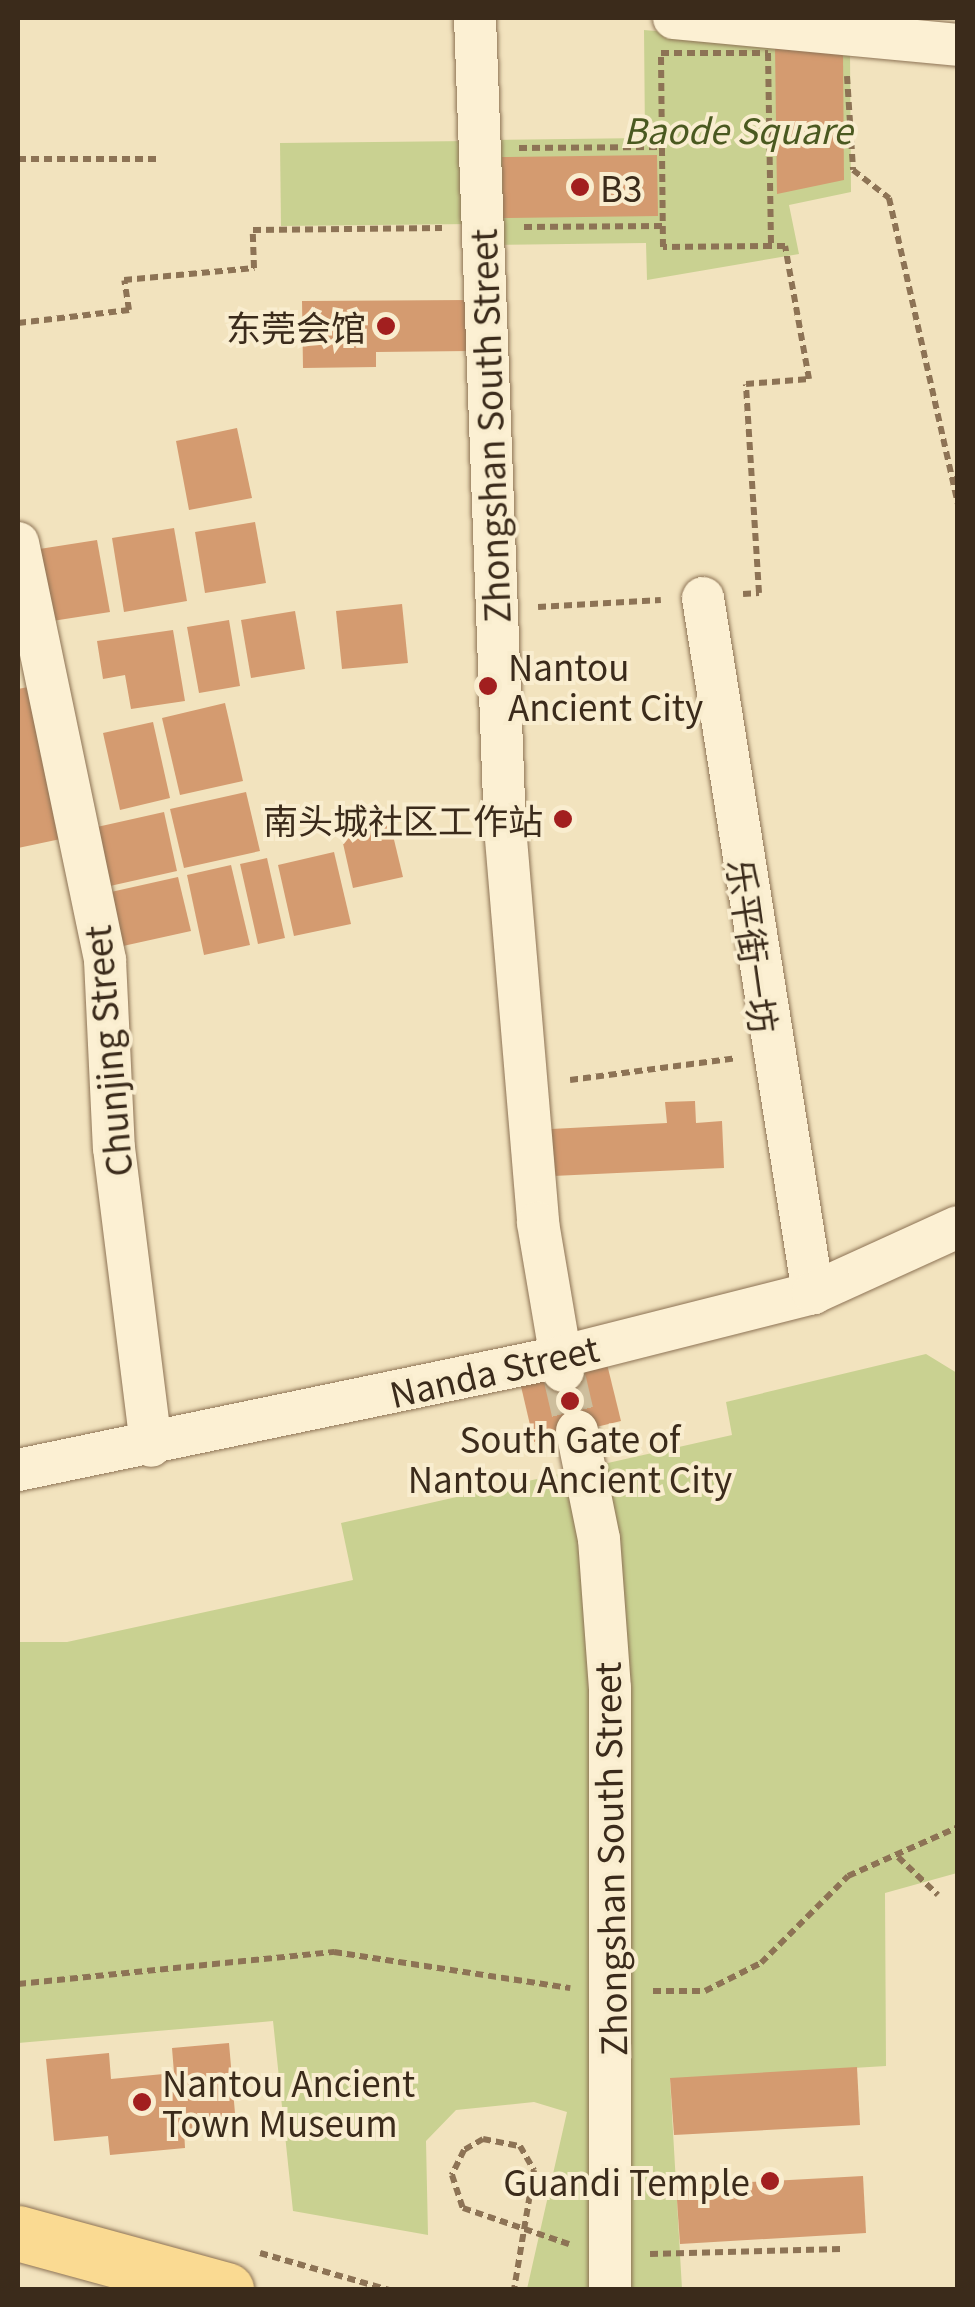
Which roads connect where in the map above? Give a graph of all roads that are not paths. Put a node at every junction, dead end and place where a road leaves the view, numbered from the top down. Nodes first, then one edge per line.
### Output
1 (475, 18) edge
2 (674, 18) edge
3 (958, 45) edge
4 (18, 543) edge
5 (703, 598) road end
6 (958, 1228) edge
7 (813, 1293) junction
8 (561, 1364) junction
9 (578, 1431) tunnel mouth
10 (151, 1446) junction
11 (18, 1470) edge
12 (18, 2225) edge
13 (18, 2233) edge
14 (80, 2245) junction
15 (610, 2272) edge
16 (226, 2290) edge

1 - 8 street, Zhongshan South Street
2 - 3 street
4 - 10 street, Chunjing Street
5 - 7 street, 乐平街一坊
6 - 7 street, Nanda Street
7 - 8 street, Nanda Street
8 - 10 street, Nanda Street
9 - 15 street, Zhongshan South Street
10 - 11 street, Nanda Street
12 - 14 street
13 - 14 main road
14 - 16 main road

